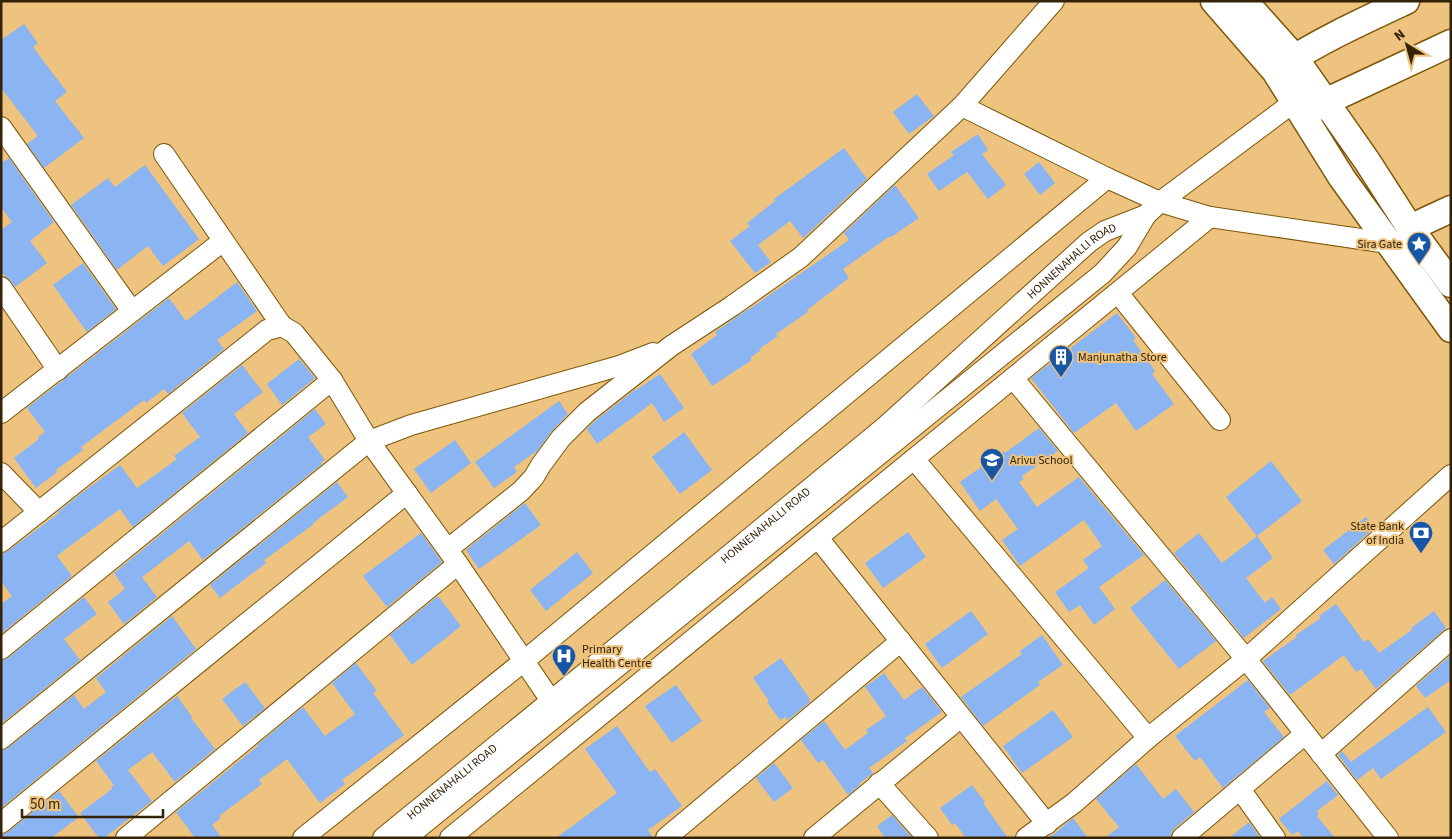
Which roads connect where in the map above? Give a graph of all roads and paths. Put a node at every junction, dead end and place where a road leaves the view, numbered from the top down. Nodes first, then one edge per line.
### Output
1 (1054, 1) edge
2 (1214, 1) edge
3 (1244, 1) edge
4 (1406, 1) edge
5 (1451, 44) edge
6 (1284, 64) junction
7 (1325, 102) junction
8 (962, 106) junction
9 (1299, 109) junction
10 (1, 127) edge
11 (164, 154) dead end
12 (1107, 178) junction
13 (1153, 208) junction
14 (1451, 209) edge
15 (1210, 217) junction
16 (1410, 228) junction
17 (223, 241) junction
18 (1388, 243) junction
19 (1451, 284) edge
20 (1, 287) edge
21 (1118, 292) junction
22 (132, 311) junction
23 (282, 326) junction
24 (1451, 329) edge
25 (671, 346) junction
26 (58, 370) junction
27 (1013, 378) junction
28 (332, 380) junction
29 (4, 405) edge
30 (1220, 420) dead end
31 (369, 441) junction
32 (914, 459) junction
33 (1, 473) edge
34 (1451, 475) edge
35 (407, 493) junction
36 (39, 512) junction
37 (818, 538) junction
38 (1, 542) edge
39 (453, 557) junction
40 (1451, 639) edge
41 (901, 641) junction
42 (1, 649) edge
43 (1246, 659) junction
44 (524, 661) junction
45 (555, 707) junction
46 (961, 716) junction
47 (1305, 734) junction
48 (1148, 738) junction
49 (1, 739) edge
50 (1321, 754) junction
51 (879, 784) junction
52 (1240, 789) junction
53 (1, 823) edge
54 (1047, 824) junction
55 (126, 838) edge
56 (303, 838) edge
57 (383, 838) edge
58 (406, 838) edge
59 (450, 838) edge
60 (666, 838) edge
61 (814, 838) edge
62 (928, 838) edge
63 (1026, 838) edge
64 (1182, 838) edge
65 (1275, 838) edge
66 (1388, 838) edge

1 - 8 street
2 - 6 main road
3 - 6 main road
4 - 6 main road
5 - 7 main road
6 - 7 main road
6 - 9 main road
7 - 9 main road
7 - 16 main road
8 - 12 street
8 - 25 street
9 - 13 street, HONNENAHALLI ROAD
9 - 18 main road
10 - 22 street
11 - 17 street
12 - 13 street
12 - 44 street
13 - 15 street
13 - 45 street, HONNENAHALLI ROAD
13 - 45 street, HONNENAHALLI ROAD
14 - 16 main road
15 - 18 street
15 - 21 street
16 - 19 main road
17 - 22 street
17 - 23 street
18 - 24 main road
20 - 26 street
21 - 27 street
21 - 30 street
22 - 26 street
23 - 28 street
23 - 36 street
25 - 31 street
25 - 39 street
26 - 29 street
27 - 32 street
27 - 43 street
28 - 31 street
28 - 42 street
31 - 35 street
31 - 49 street
32 - 37 street
32 - 48 street
33 - 36 street
34 - 43 street
35 - 39 street
35 - 53 street
36 - 38 street
37 - 41 street
37 - 59 street
39 - 44 street
39 - 55 street
40 - 50 street
41 - 46 street
41 - 60 street
43 - 47 street
43 - 48 street
44 - 45 street
44 - 56 street
45 - 57 street, HONNENAHALLI ROAD
45 - 58 street, HONNENAHALLI ROAD
46 - 51 street
46 - 54 street
47 - 50 street
47 - 52 street
48 - 54 street
50 - 66 street
51 - 61 street
51 - 62 street
52 - 64 street
52 - 65 street
54 - 63 street

